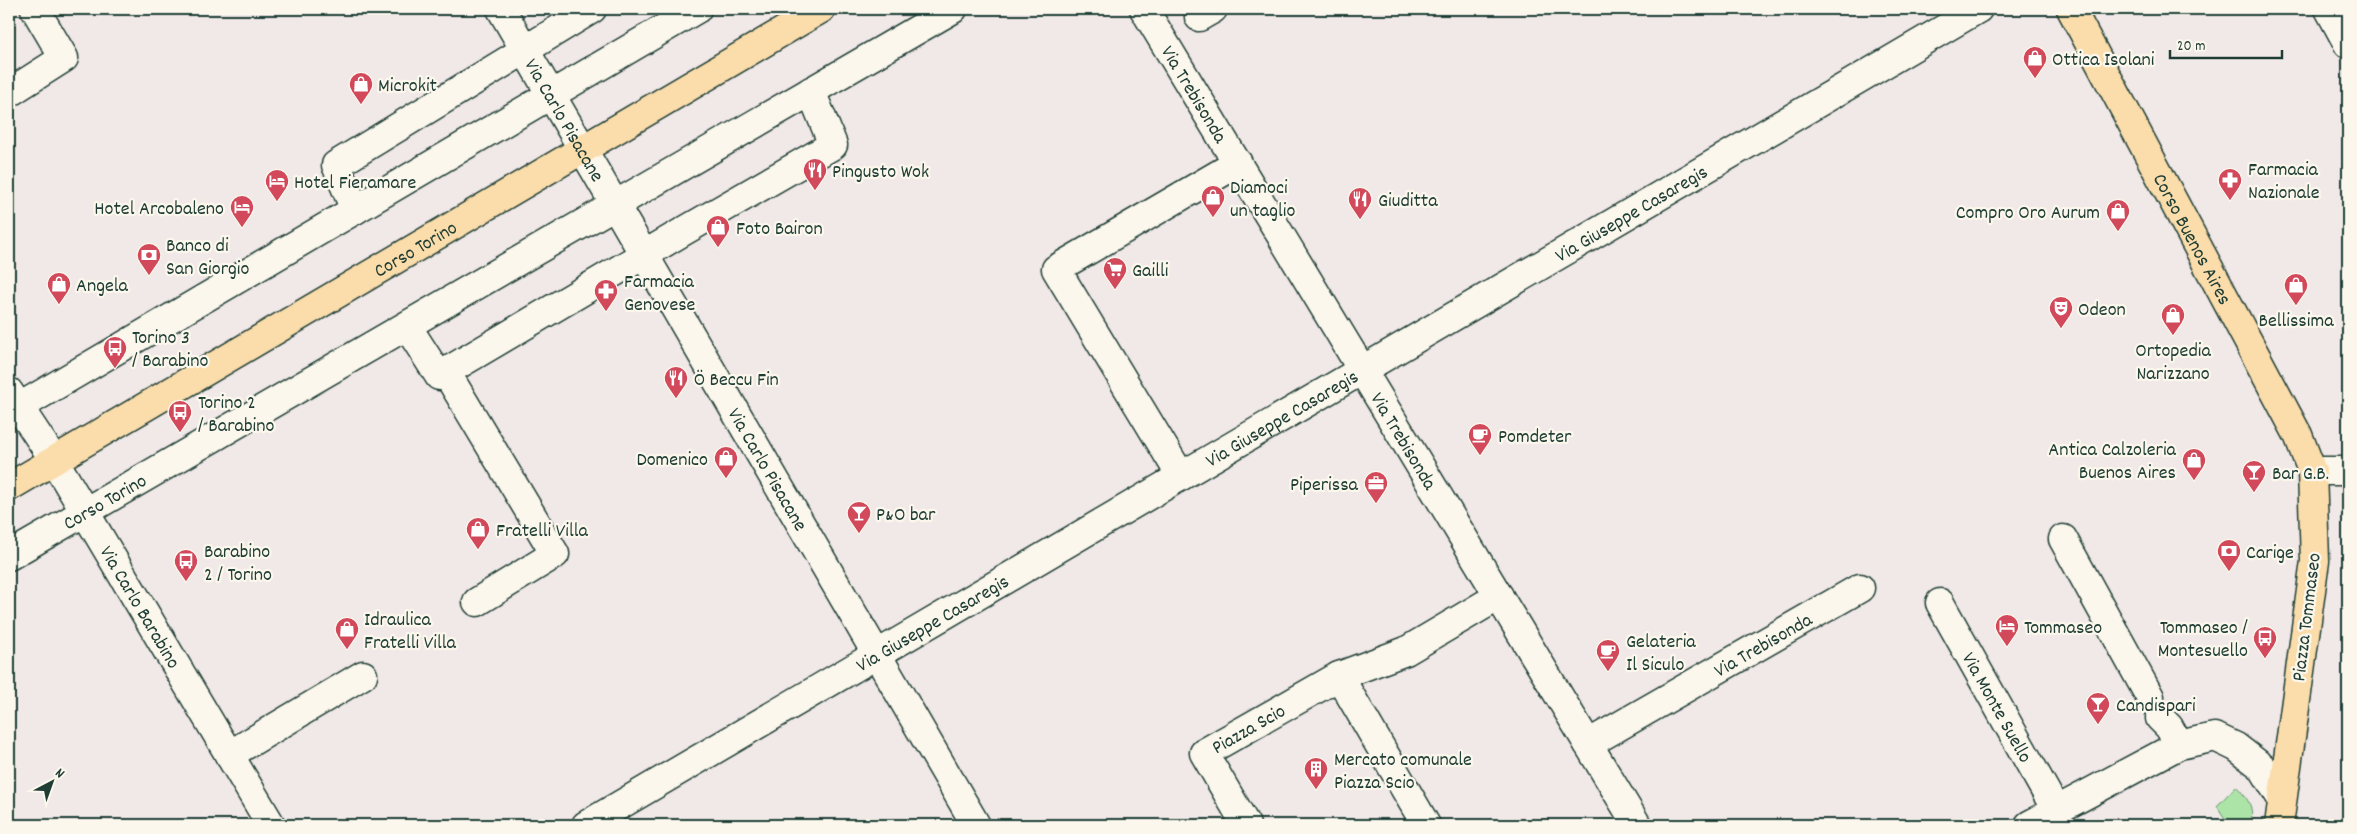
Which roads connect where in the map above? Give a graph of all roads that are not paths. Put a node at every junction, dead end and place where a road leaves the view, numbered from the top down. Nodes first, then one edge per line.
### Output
1 (35, 9) edge
2 (501, 9) edge
3 (592, 9) edge
4 (698, 9) edge
5 (821, 9) edge
6 (953, 9) edge
7 (1144, 9) edge
8 (1978, 9) edge
9 (2070, 9) edge
10 (2329, 9) edge
11 (2348, 44) edge
12 (525, 50) junction
13 (811, 91) junction
14 (9, 93) edge
15 (551, 95) junction
16 (582, 149) junction
17 (1238, 164) junction
18 (615, 205) junction
19 (355, 210) junction
20 (644, 255) junction
21 (407, 326) junction
22 (1363, 370) junction
23 (446, 372) junction
24 (12, 404) edge
25 (54, 460) junction
26 (2348, 470) edge
27 (2312, 471) junction
28 (1181, 476) junction
29 (9, 487) edge
30 (85, 513) junction
31 (2063, 539) dead end
32 (9, 556) edge
33 (1860, 588) dead end
34 (1499, 596) junction
35 (477, 602) dead end
36 (1940, 603) dead end
37 (877, 654) junction
38 (363, 675) dead end
39 (1339, 676) junction
40 (1588, 744) junction
41 (2179, 745) junction
42 (229, 755) junction
43 (2281, 798) junction
44 (2056, 810) junction
45 (271, 825) edge
46 (586, 825) edge
47 (976, 825) edge
48 (1246, 825) edge
49 (1426, 825) edge
50 (1637, 825) edge
51 (2029, 825) edge
52 (2279, 825) edge

1 - 14 street
2 - 12 street, Via Carlo Pisacane
3 - 12 street
4 - 15 street
5 - 16 main road, Corso Torino
6 - 13 street, Corso Torino
7 - 17 street, Via Trebisonda
8 - 22 street, Via Giuseppe Casaregis
9 - 27 main road, Corso Buenos Aires
10 - 11 street
12 - 15 street, Via Carlo Pisacane
12 - 19 street
13 - 18 street, Corso Torino
13 - 20 street
15 - 16 street, Via Carlo Pisacane
15 - 19 street
16 - 18 street, Via Carlo Pisacane
16 - 25 main road, Corso Torino
17 - 22 street, Via Trebisonda
17 - 28 street
18 - 20 street, Via Carlo Pisacane
18 - 21 street, Corso Torino
19 - 24 street
20 - 23 street
20 - 37 street, Via Carlo Pisacane
21 - 23 street
21 - 30 street, Corso Torino
22 - 28 street, Via Giuseppe Casaregis
22 - 34 street, Via Trebisonda
23 - 35 street
24 - 25 street, Via Carlo Barabino
25 - 29 main road, Corso Torino
25 - 30 street, Via Carlo Barabino
26 - 27 street
27 - 43 main road, Piazza Tommaseo
28 - 37 street, Via Giuseppe Casaregis
30 - 32 street, Corso Torino
30 - 42 street, Via Carlo Barabino
31 - 41 street
33 - 40 street, Via Trebisonda
34 - 39 street, Piazza Scio
34 - 40 street, Via Trebisonda
36 - 44 street, Via Monte Suello
37 - 46 street, Via Giuseppe Casaregis
37 - 47 street, Via Carlo Pisacane
38 - 42 street
39 - 48 street, Piazza Scio
39 - 49 street
40 - 50 street, Via Trebisonda
41 - 43 street
41 - 44 street
42 - 45 street, Via Carlo Barabino
43 - 52 main road, Piazza Tommaseo
44 - 51 street

